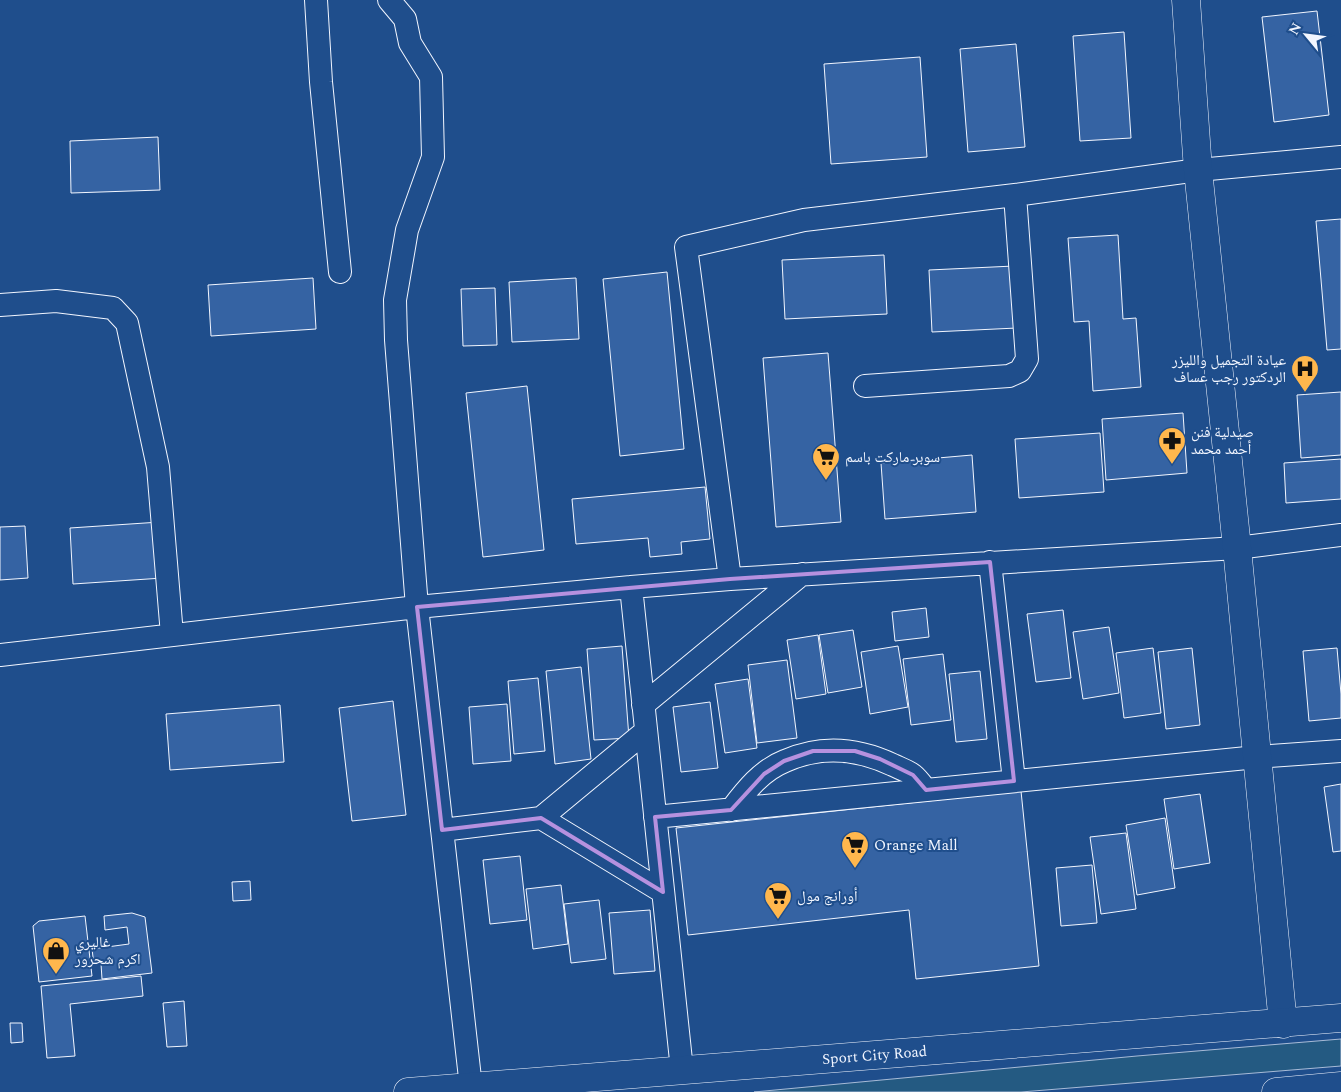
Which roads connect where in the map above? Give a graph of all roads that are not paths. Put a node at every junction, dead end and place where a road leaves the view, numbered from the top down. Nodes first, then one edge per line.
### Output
1 (316, 0) edge
2 (389, 0) edge
3 (1186, 0) edge
4 (1341, 158) edge
5 (1198, 170) junction
6 (1015, 195) junction
7 (340, 272) dead end
8 (0, 305) edge
9 (865, 386) dead end
10 (1341, 536) edge
11 (1237, 548) junction
12 (990, 562) junction
13 (802, 574) junction
14 (730, 578) junction
15 (631, 587) junction
16 (417, 607) junction
17 (172, 635) junction
18 (0, 655) edge
19 (643, 705) junction
20 (646, 731) junction
21 (1341, 751) edge
22 (1257, 756) junction
23 (1014, 781) junction
24 (926, 790) junction
25 (731, 810) junction
26 (655, 817) junction
27 (540, 818) junction
28 (442, 830) junction
29 (663, 892) junction
30 (1341, 1018) edge
31 (1283, 1024) junction
32 (682, 1070) junction
33 (1341, 1086) edge
34 (471, 1087) junction
35 (408, 1092) edge
36 (1276, 1092) edge

1 - 7 street
2 - 16 street
3 - 5 street
4 - 5 street
5 - 6 street
5 - 11 street
6 - 9 street
6 - 14 street
8 - 17 street
10 - 11 street
11 - 12 street
11 - 22 street
12 - 13 street
12 - 23 street
13 - 14 street
13 - 19 street
14 - 15 street
15 - 16 street
15 - 19 street
16 - 17 street
16 - 28 street
17 - 18 street
19 - 20 street
20 - 26 street
20 - 27 street
21 - 22 street
22 - 23 street
22 - 31 street
23 - 24 street
24 - 25 street
24 - 25 street
25 - 26 street
26 - 29 street
27 - 28 street
27 - 29 street
28 - 34 street
29 - 32 street
30 - 31 street, Sport City Road
31 - 32 street, Sport City Road
32 - 34 street, Sport City Road
33 - 36 street
34 - 35 street, Sport City Road

